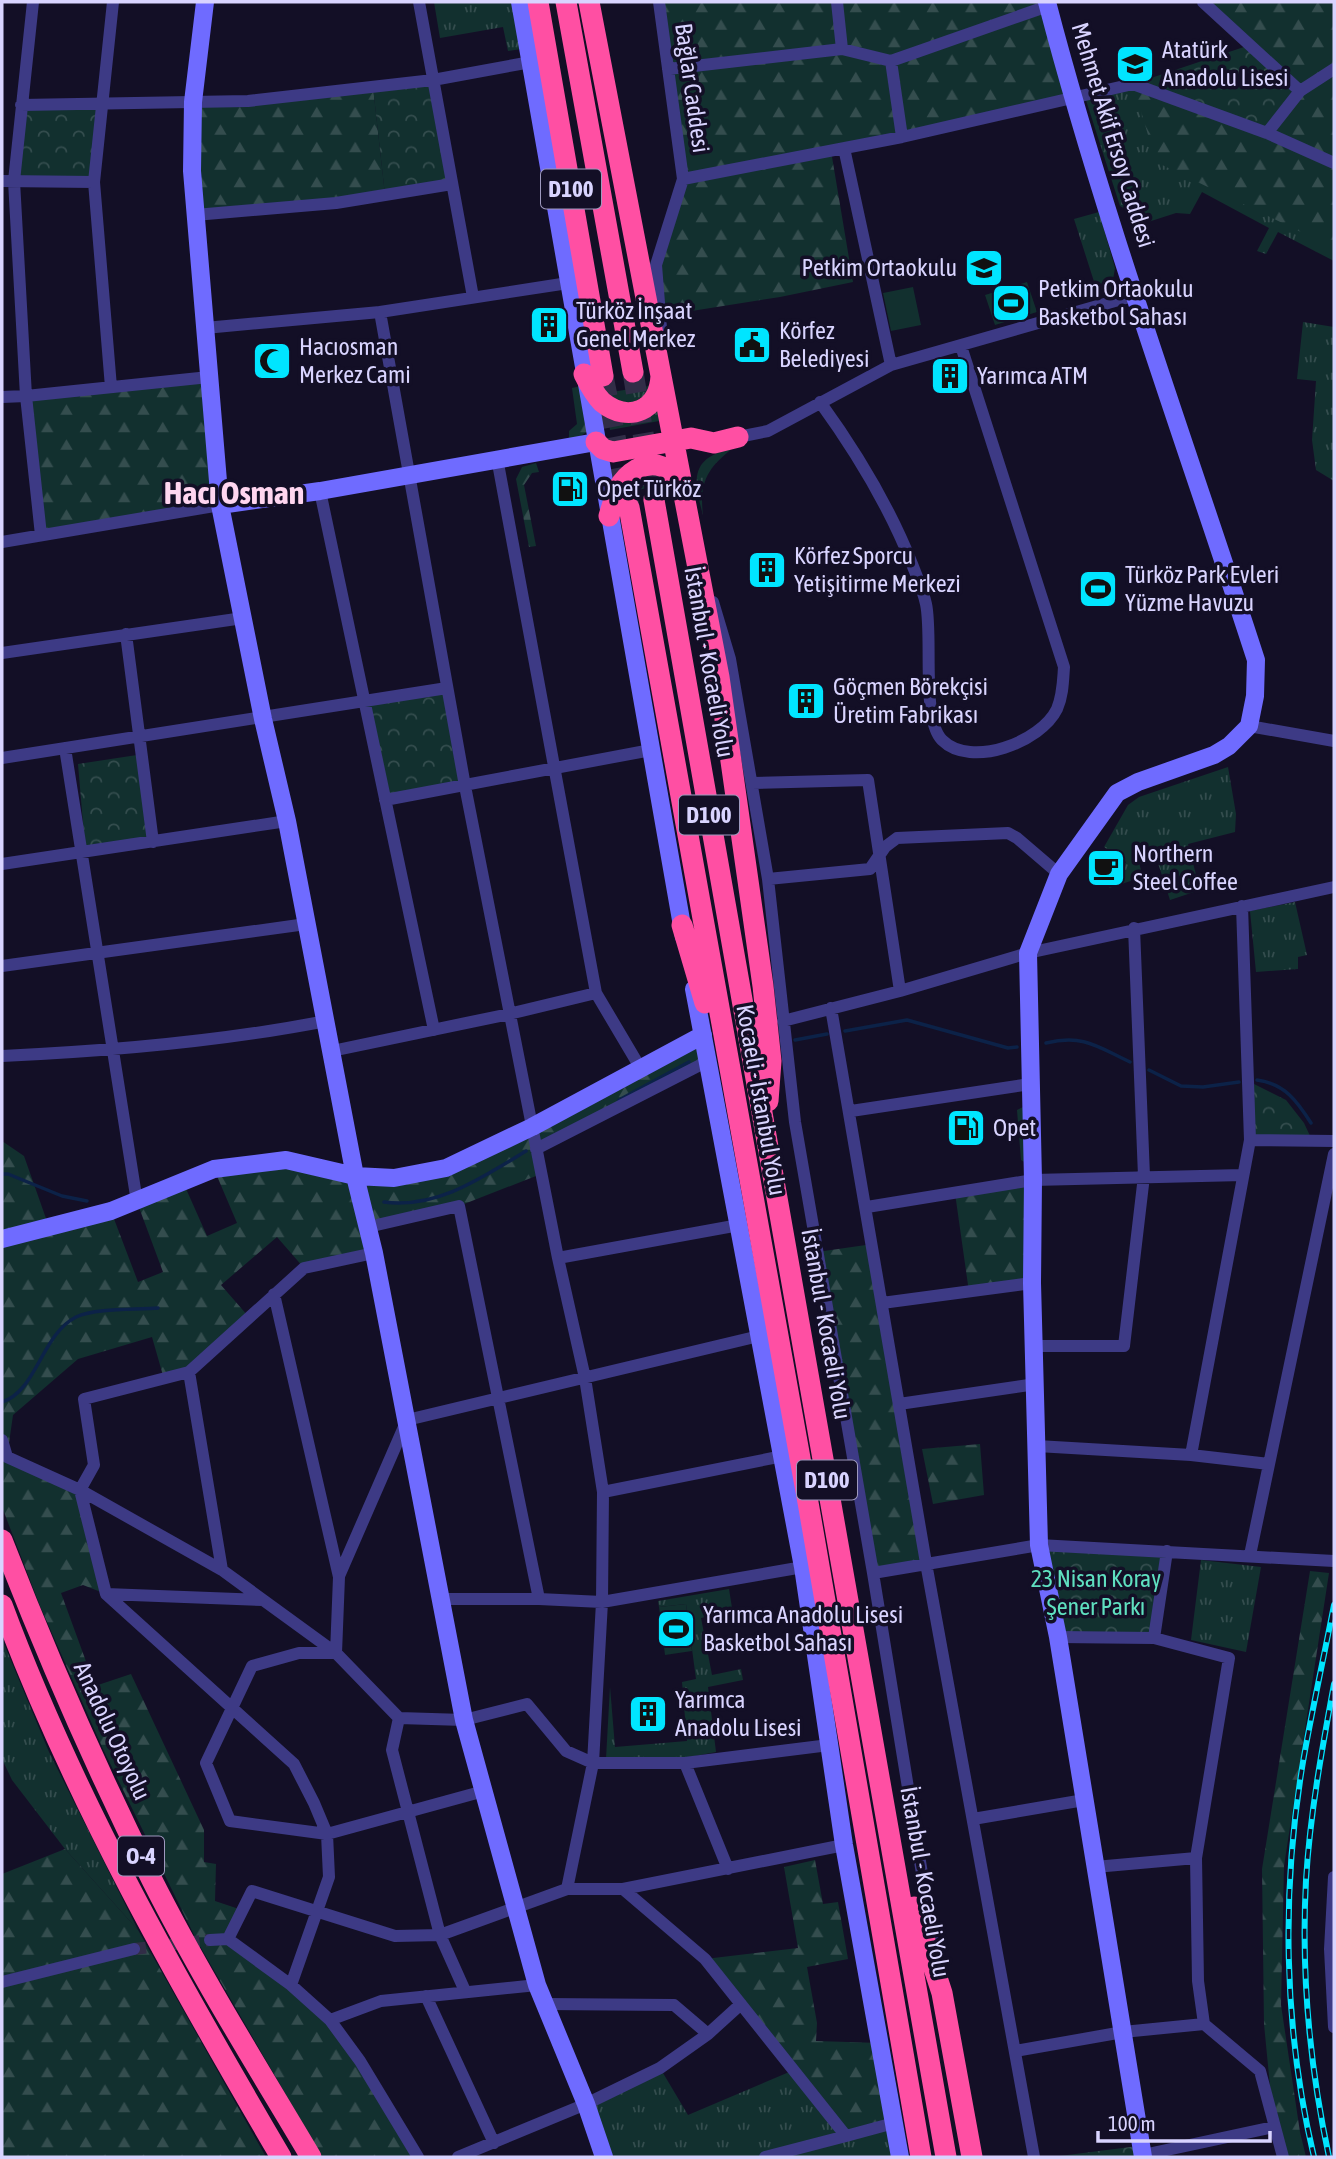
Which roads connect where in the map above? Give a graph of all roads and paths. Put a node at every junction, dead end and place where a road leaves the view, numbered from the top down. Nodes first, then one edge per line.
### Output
1 (33, 2) edge
2 (113, 2) edge
3 (205, 2) edge
4 (419, 2) edge
5 (520, 2) edge
6 (538, 2) edge
7 (566, 2) edge
8 (589, 2) edge
9 (659, 2) edge
10 (837, 2) edge
11 (1203, 2) edge
12 (1048, 4) edge
13 (842, 49) junction
14 (891, 61) junction
15 (531, 62) junction
16 (668, 69) junction
17 (1334, 69) edge
18 (433, 80) junction
19 (1300, 92) junction
20 (1073, 97) junction
21 (193, 102) junction
22 (21, 105) junction
23 (102, 105) junction
24 (1267, 133) junction
25 (902, 137) junction
26 (844, 148) junction
27 (1334, 163) edge
28 (683, 179) junction
29 (8, 181) edge
30 (94, 182) junction
31 (452, 184) junction
32 (195, 215) junction
33 (568, 283) junction
34 (1136, 295) junction
35 (473, 297) junction
36 (380, 312) junction
37 (205, 328) junction
38 (961, 346) junction
39 (891, 365) junction
40 (633, 372) tunnel mouth
41 (662, 374) junction
42 (594, 375) junction
43 (209, 377) junction
44 (111, 387) junction
45 (26, 396) junction
46 (2, 397) edge
47 (821, 402) junction
48 (678, 431) junction
49 (738, 437) junction
50 (596, 442) junction
51 (714, 443) junction
52 (497, 458) junction
53 (408, 474) junction
54 (682, 487) junction
55 (320, 491) junction
56 (654, 500) tunnel mouth
57 (220, 505) junction
58 (629, 507) tunnel mouth
59 (610, 516) junction
60 (690, 534) junction
61 (41, 536) junction
62 (2, 542) edge
63 (243, 618) junction
64 (126, 634) junction
65 (2, 653) edge
66 (447, 688) junction
67 (364, 701) junction
68 (263, 719) junction
69 (1249, 726) junction
70 (138, 737) junction
71 (1334, 740) edge
72 (65, 748) junction
73 (651, 750) junction
74 (2, 758) edge
75 (554, 768) junction
76 (752, 783) junction
77 (465, 786) junction
78 (385, 800) junction
79 (287, 821) junction
80 (153, 842) junction
81 (81, 854) junction
82 (880, 857) junction
83 (2, 864) edge
84 (1059, 874) junction
85 (768, 879) junction
86 (1334, 887) edge
87 (1242, 906) junction
88 (306, 924) junction
89 (682, 925) junction
90 (1134, 928) junction
91 (96, 952) junction
92 (1028, 953) junction
93 (2, 966) edge
94 (900, 991) junction
95 (596, 993) junction
96 (831, 1008) junction
97 (509, 1014) junction
98 (326, 1021) junction
99 (783, 1021) junction
100 (434, 1030) junction
101 (703, 1035) junction
102 (111, 1051) junction
103 (332, 1051) junction
104 (2, 1056) edge
105 (708, 1061) junction
106 (641, 1069) junction
107 (1030, 1084) junction
108 (736, 1105) junction
109 (851, 1111) junction
110 (532, 1127) junction
111 (765, 1131) junction
112 (1250, 1140) junction
113 (1334, 1142) edge
114 (536, 1149) junction
115 (1334, 1154) edge
116 (1243, 1175) junction
117 (355, 1176) junction
118 (1144, 1176) junction
119 (1033, 1181) junction
120 (136, 1202) junction
121 (867, 1207) junction
122 (739, 1225) junction
123 (368, 1227) junction
124 (2, 1239) edge
125 (374, 1253) junction
126 (558, 1258) junction
127 (1032, 1283) junction
128 (274, 1294) junction
129 (883, 1303) junction
130 (759, 1336) junction
131 (1035, 1346) junction
132 (189, 1372) junction
133 (585, 1378) junction
134 (1036, 1384) junction
135 (500, 1399) junction
136 (899, 1405) junction
137 (407, 1420) junction
138 (2, 1440) edge
139 (1037, 1446) junction
140 (1191, 1455) junction
141 (783, 1457) junction
142 (1269, 1464) junction
143 (80, 1490) junction
144 (603, 1492) junction
145 (2, 1540) edge
146 (1039, 1545) junction
147 (1167, 1551) junction
148 (1250, 1555) junction
149 (1334, 1561) edge
150 (926, 1563) junction
151 (803, 1567) junction
152 (222, 1570) junction
153 (873, 1573) junction
154 (339, 1577) junction
155 (106, 1594) junction
156 (442, 1599) junction
157 (539, 1599) junction
158 (264, 1600) junction
159 (603, 1602) junction
160 (2, 1605) edge
161 (1058, 1637) junction
162 (1154, 1638) junction
163 (336, 1653) junction
164 (232, 1709) junction
165 (399, 1718) junction
166 (464, 1720) junction
167 (830, 1745) junction
168 (593, 1763) junction
169 (685, 1763) junction
170 (484, 1791) junction
171 (1084, 1800) junction
172 (408, 1813) junction
173 (973, 1819) junction
174 (888, 1829) junction
175 (327, 1834) junction
176 (844, 1845) junction
177 (1196, 1858) junction
178 (1095, 1867) junction
179 (727, 1869) junction
180 (1334, 1877) edge
181 (566, 1889) junction
182 (623, 1889) junction
183 (515, 1906) junction
184 (317, 1913) junction
185 (440, 1935) junction
186 (228, 1939) junction
187 (210, 1940) tunnel mouth
188 (135, 1949) tunnel mouth
189 (2, 1982) edge
190 (291, 1984) junction
191 (537, 1985) junction
192 (465, 1991) junction
193 (942, 1993) junction
194 (426, 1996) junction
195 (544, 2004) junction
196 (741, 2004) junction
197 (330, 2020) junction
198 (1204, 2024) junction
199 (1334, 2027) edge
200 (1122, 2032) junction
201 (708, 2034) junction
202 (1015, 2051) junction
203 (586, 2104) junction
204 (894, 2123) junction
205 (1274, 2127) junction
206 (846, 2136) junction
207 (494, 2143) junction
208 (1143, 2156) edge
209 (281, 2157) edge
210 (311, 2157) edge
211 (418, 2157) edge
212 (458, 2157) edge
213 (604, 2157) edge
214 (765, 2157) edge
215 (900, 2157) edge
216 (921, 2157) edge
217 (946, 2157) edge
218 (971, 2157) edge
219 (1034, 2157) edge
220 (1283, 2157) edge

1 - 22 street
2 - 23 street
3 - 21 main road
4 - 18 street
5 - 15 main road
6 - 42 highway, D100
7 - 40 highway, D100
8 - 41 highway
9 - 16 street, Bağlar Caddesi
10 - 13 street
11 - 19 street
12 - 14 street
12 - 20 main road, Mehmet Akif Ersoy Caddesi
13 - 14 street
13 - 16 street
14 - 25 street
15 - 18 street
15 - 33 main road
16 - 28 street, Bağlar Caddesi
17 - 19 street
18 - 21 street
18 - 31 street
19 - 24 street
20 - 24 street
20 - 25 street
20 - 34 main road, Mehmet Akif Ersoy Caddesi
21 - 23 street
21 - 32 main road
22 - 23 street
22 - 29 street
23 - 30 street
24 - 27 street
25 - 26 street
26 - 28 street
26 - 39 street
28 - 41 street
29 - 30 street
29 - 45 street
30 - 44 street
31 - 32 street
31 - 35 street
32 - 37 main road
33 - 35 street
33 - 42 main road
34 - 38 street
34 - 69 main road, Mehmet Akif Ersoy Caddesi
35 - 36 street
36 - 37 street
36 - 53 street
37 - 43 main road
38 - 39 street
38 - 47 street
39 - 47 street
41 - 42 highway
41 - 48 highway
42 - 50 main road
43 - 44 street
43 - 57 main road
44 - 45 street
45 - 46 street
45 - 61 street
47 - 49 street
48 - 49 highway
48 - 50 highway
48 - 51 highway
48 - 54 highway
49 - 51 highway
50 - 52 main road
50 - 59 main road
51 - 54 highway
52 - 53 main road
52 - 75 street
53 - 55 main road
53 - 66 street
54 - 59 highway
54 - 60 highway
55 - 57 main road
55 - 67 street
56 - 111 highway, İstanbul - Kocaeli Yolu / D100
57 - 61 street
57 - 63 main road
58 - 108 highway, Kocaeli - İstanbul Yolu / D100
59 - 73 main road
60 - 76 street
60 - 111 highway
61 - 62 street
63 - 64 street
63 - 68 main road
64 - 65 street
64 - 70 street
66 - 67 street
66 - 77 street
67 - 68 street
67 - 78 street
68 - 70 street
68 - 79 main road
69 - 71 street
69 - 84 main road
70 - 72 street
70 - 80 street
72 - 74 street
72 - 81 street
73 - 75 street
73 - 89 main road
75 - 77 street
75 - 95 street
76 - 82 street
76 - 85 street
77 - 78 street
77 - 97 street
78 - 100 street
79 - 80 street
79 - 88 main road
80 - 81 street
81 - 83 street
81 - 91 street
82 - 84 street
82 - 85 street
82 - 94 street
84 - 92 main road
85 - 99 street
86 - 87 street
87 - 90 street
87 - 112 street
88 - 91 street
88 - 98 main road
89 - 101 main road
89 - 108 highway
90 - 92 street
90 - 118 street
91 - 93 street
91 - 102 street
92 - 94 street
92 - 107 main road
94 - 96 street
95 - 97 street
95 - 106 street
96 - 99 street
96 - 109 street
97 - 100 street
97 - 110 street
98 - 102 street
98 - 103 main road
99 - 153 street
100 - 103 street
101 - 105 main road
101 - 106 main road
102 - 104 street
102 - 120 street
103 - 117 main road
105 - 114 street
105 - 122 main road
106 - 110 main road
107 - 109 street
107 - 119 main road
108 - 216 highway, Kocaeli - İstanbul Yolu / D100
109 - 121 street
110 - 114 street
110 - 117 main road
111 - 174 highway, İstanbul - Kocaeli Yolu / D100
112 - 113 street
112 - 116 street
114 - 126 street
115 - 142 street
116 - 118 street
116 - 140 street
117 - 120 main road
117 - 123 main road
118 - 119 street
118 - 131 street
119 - 121 street
119 - 127 main road
120 - 124 main road
121 - 129 street
122 - 126 street
122 - 130 main road
123 - 125 main road
123 - 135 street
125 - 128 street
125 - 137 main road
126 - 133 street
127 - 129 street
127 - 131 main road
128 - 132 street
128 - 154 street
129 - 136 street
130 - 133 street
130 - 141 main road
131 - 134 main road
132 - 143 street
132 - 152 street
133 - 135 street
133 - 144 street
134 - 136 street
134 - 139 main road
135 - 137 street
135 - 157 street
136 - 150 street
137 - 154 street
137 - 156 main road
138 - 143 street
139 - 140 street
139 - 146 main road
140 - 142 street
141 - 144 street
141 - 151 main road
142 - 148 street
143 - 152 street
143 - 155 street
144 - 159 street
145 - 210 highway, Anadolu Otoyolu / O-4
146 - 147 street
146 - 150 street
146 - 161 main road
147 - 148 street
147 - 162 street
148 - 149 street
150 - 153 street
150 - 173 street
151 - 159 street
151 - 167 main road
152 - 158 street
153 - 193 street
154 - 163 street
155 - 158 street
155 - 164 street
156 - 157 street
156 - 166 main road
157 - 159 street
158 - 163 street
159 - 168 street
160 - 209 highway, Anadolu Otoyolu / O-4
161 - 162 street
161 - 171 main road
162 - 177 street
163 - 164 street
163 - 165 street
164 - 175 street
164 - 175 street
165 - 166 street
165 - 172 street
166 - 168 street
166 - 170 main road
167 - 169 street
167 - 176 main road
168 - 169 street
168 - 181 street
169 - 179 street
170 - 172 street
170 - 183 main road
171 - 173 street
171 - 178 main road
172 - 175 street
172 - 185 street
173 - 202 street
174 - 193 highway
174 - 217 highway, İstanbul - Kocaeli Yolu / D100
175 - 184 street
176 - 179 street
176 - 204 main road
177 - 178 street
177 - 198 street
178 - 200 main road
179 - 182 street
180 - 199 street
181 - 182 street
181 - 183 street
182 - 196 street
183 - 185 street
183 - 191 main road
184 - 185 street
184 - 186 street
184 - 190 street
185 - 192 street
186 - 187 street
186 - 190 street
188 - 189 street
190 - 197 street
191 - 192 street
191 - 195 main road
192 - 194 street
193 - 218 highway
194 - 197 street
194 - 207 street
195 - 201 street
195 - 203 main road
196 - 201 street
196 - 206 street
197 - 211 street
198 - 200 street
198 - 205 street
200 - 202 street
200 - 208 main road
201 - 203 street
202 - 219 street
203 - 207 street
203 - 213 main road
204 - 206 street
204 - 215 main road
205 - 208 street
205 - 220 street
206 - 214 street
207 - 212 street

